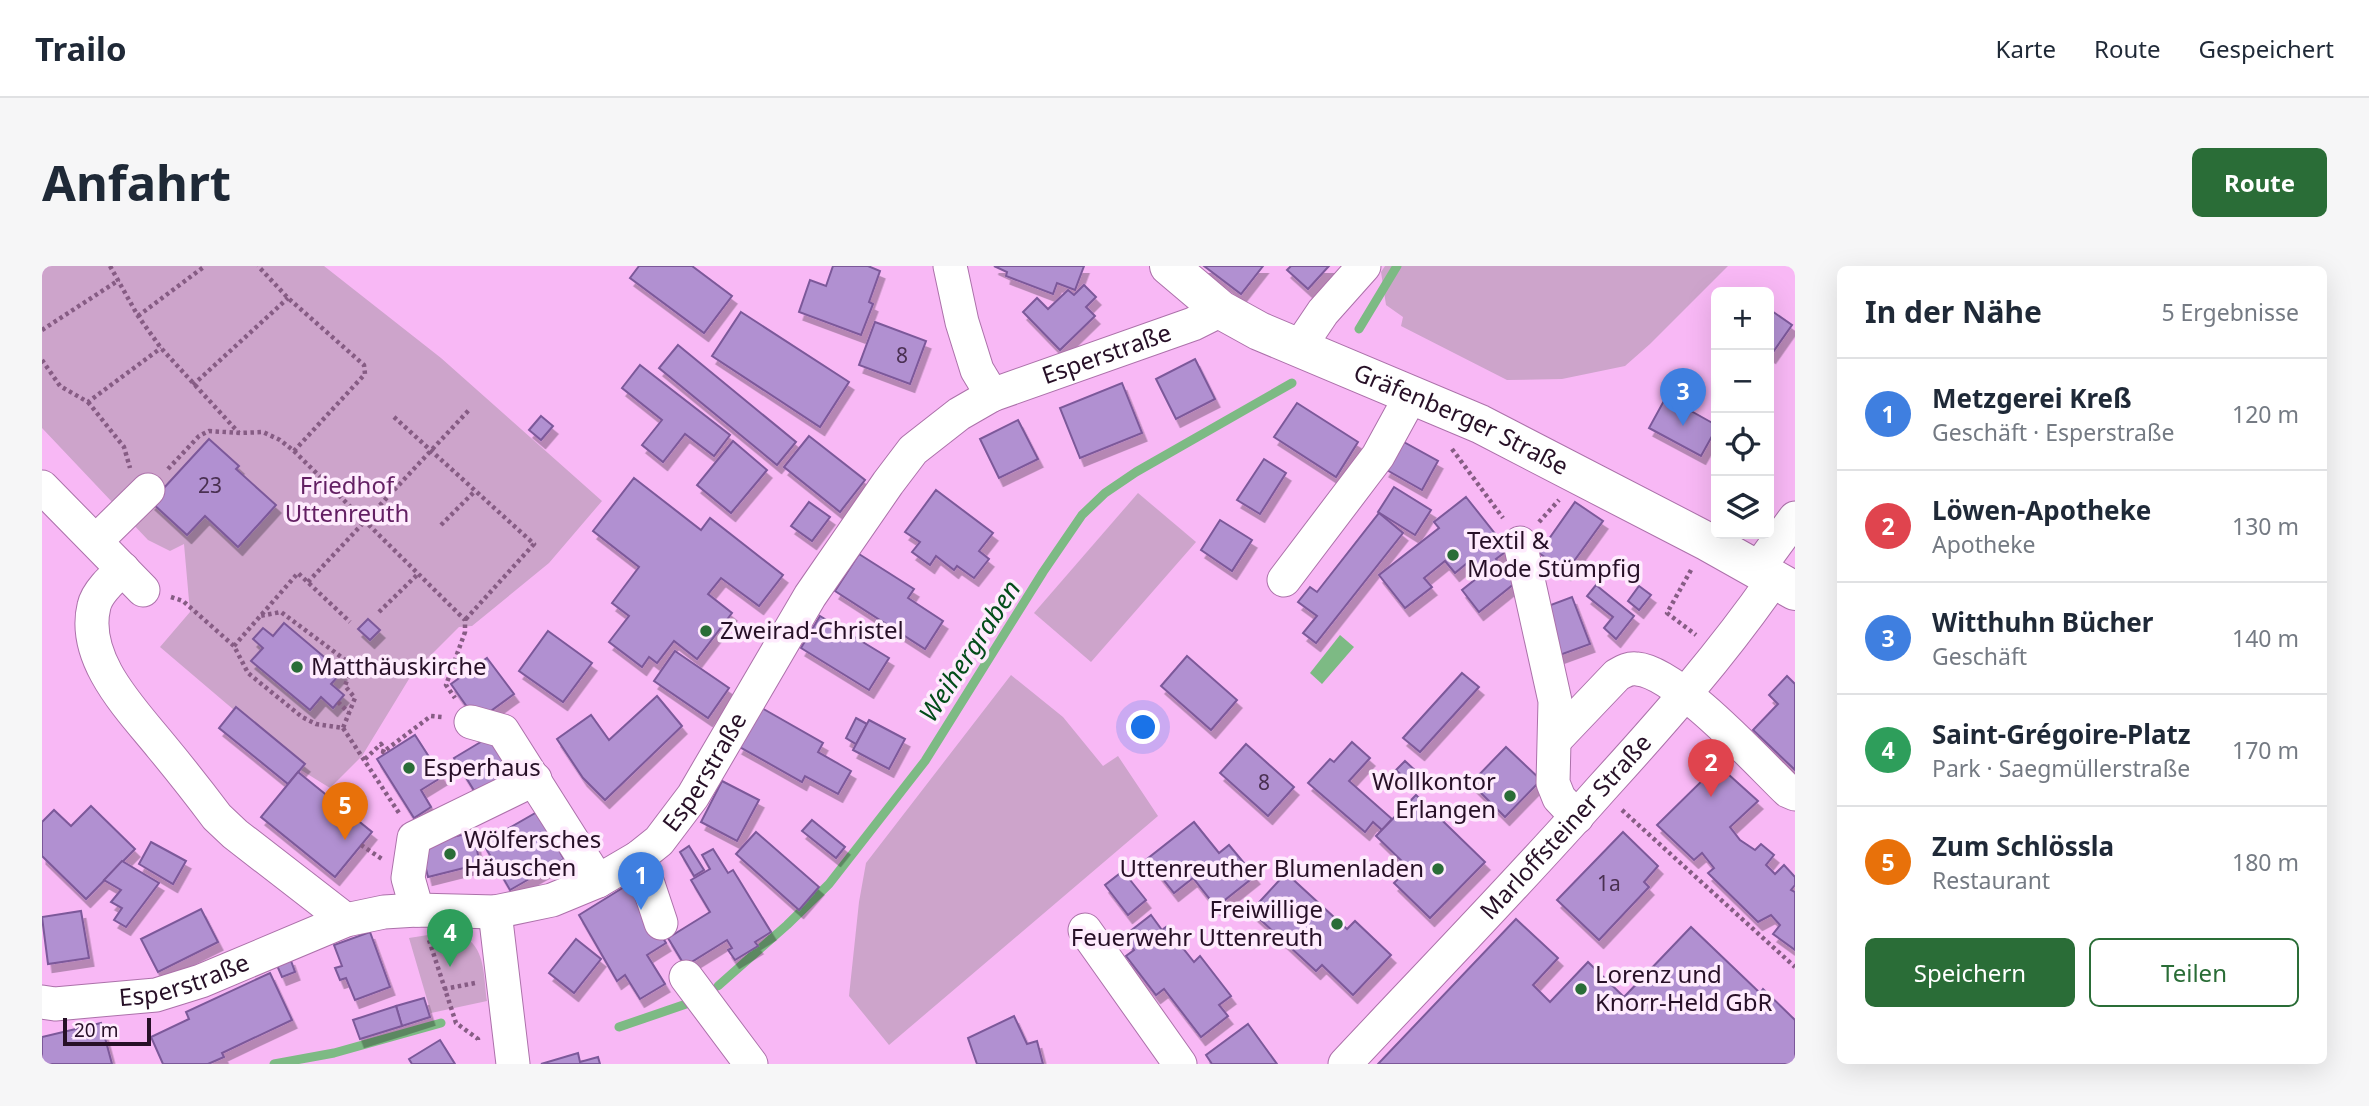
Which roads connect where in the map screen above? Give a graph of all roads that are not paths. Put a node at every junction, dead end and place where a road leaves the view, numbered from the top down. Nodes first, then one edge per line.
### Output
1 (950, 266) edge
2 (1169, 266) edge
3 (1364, 266) edge
4 (1222, 310) junction
5 (1298, 349) junction
6 (1412, 394) junction
7 (992, 395) junction
8 (42, 487) edge
9 (148, 490) road end
10 (1795, 518) edge
11 (96, 541) junction
12 (1520, 543) road end
13 (1284, 579) dead end
14 (1775, 580) edge
15 (1687, 694) junction
16 (471, 722) road end
17 (1555, 740) junction
18 (535, 779) junction
19 (1795, 794) edge
20 (1577, 817) junction
21 (639, 857) junction
22 (598, 881) junction
23 (417, 910) junction
24 (495, 912) junction
25 (346, 920) junction
26 (662, 923) dead end
27 (1084, 930) dead end
28 (686, 977) dead end
29 (42, 1002) edge
30 (513, 1064) edge
31 (751, 1064) edge
32 (1180, 1064) edge
33 (1345, 1064) edge

1 - 7 street
2 - 4 main road, Gräfenberger Straße
3 - 5 street
4 - 5 main road, Gräfenberger Straße
4 - 7 street, Esperstraße
5 - 6 main road, Gräfenberger Straße
6 - 13 street
6 - 14 main road, Gräfenberger Straße
7 - 21 street, Esperstraße
8 - 11 street
9 - 11 street
10 - 14 street, Marloffsteiner Straße
11 - 25 street
12 - 17 street
14 - 15 street, Marloffsteiner Straße
15 - 17 street
15 - 19 street
15 - 20 street, Marloffsteiner Straße
16 - 18 street
17 - 20 street
18 - 22 street
18 - 23 street
20 - 33 street, Marloffsteiner Straße
21 - 22 street, Esperstraße
21 - 26 street
22 - 24 street, Esperstraße
23 - 24 street, Esperstraße
23 - 25 street, Esperstraße
24 - 30 street
25 - 29 street, Esperstraße
27 - 32 street
28 - 31 street

